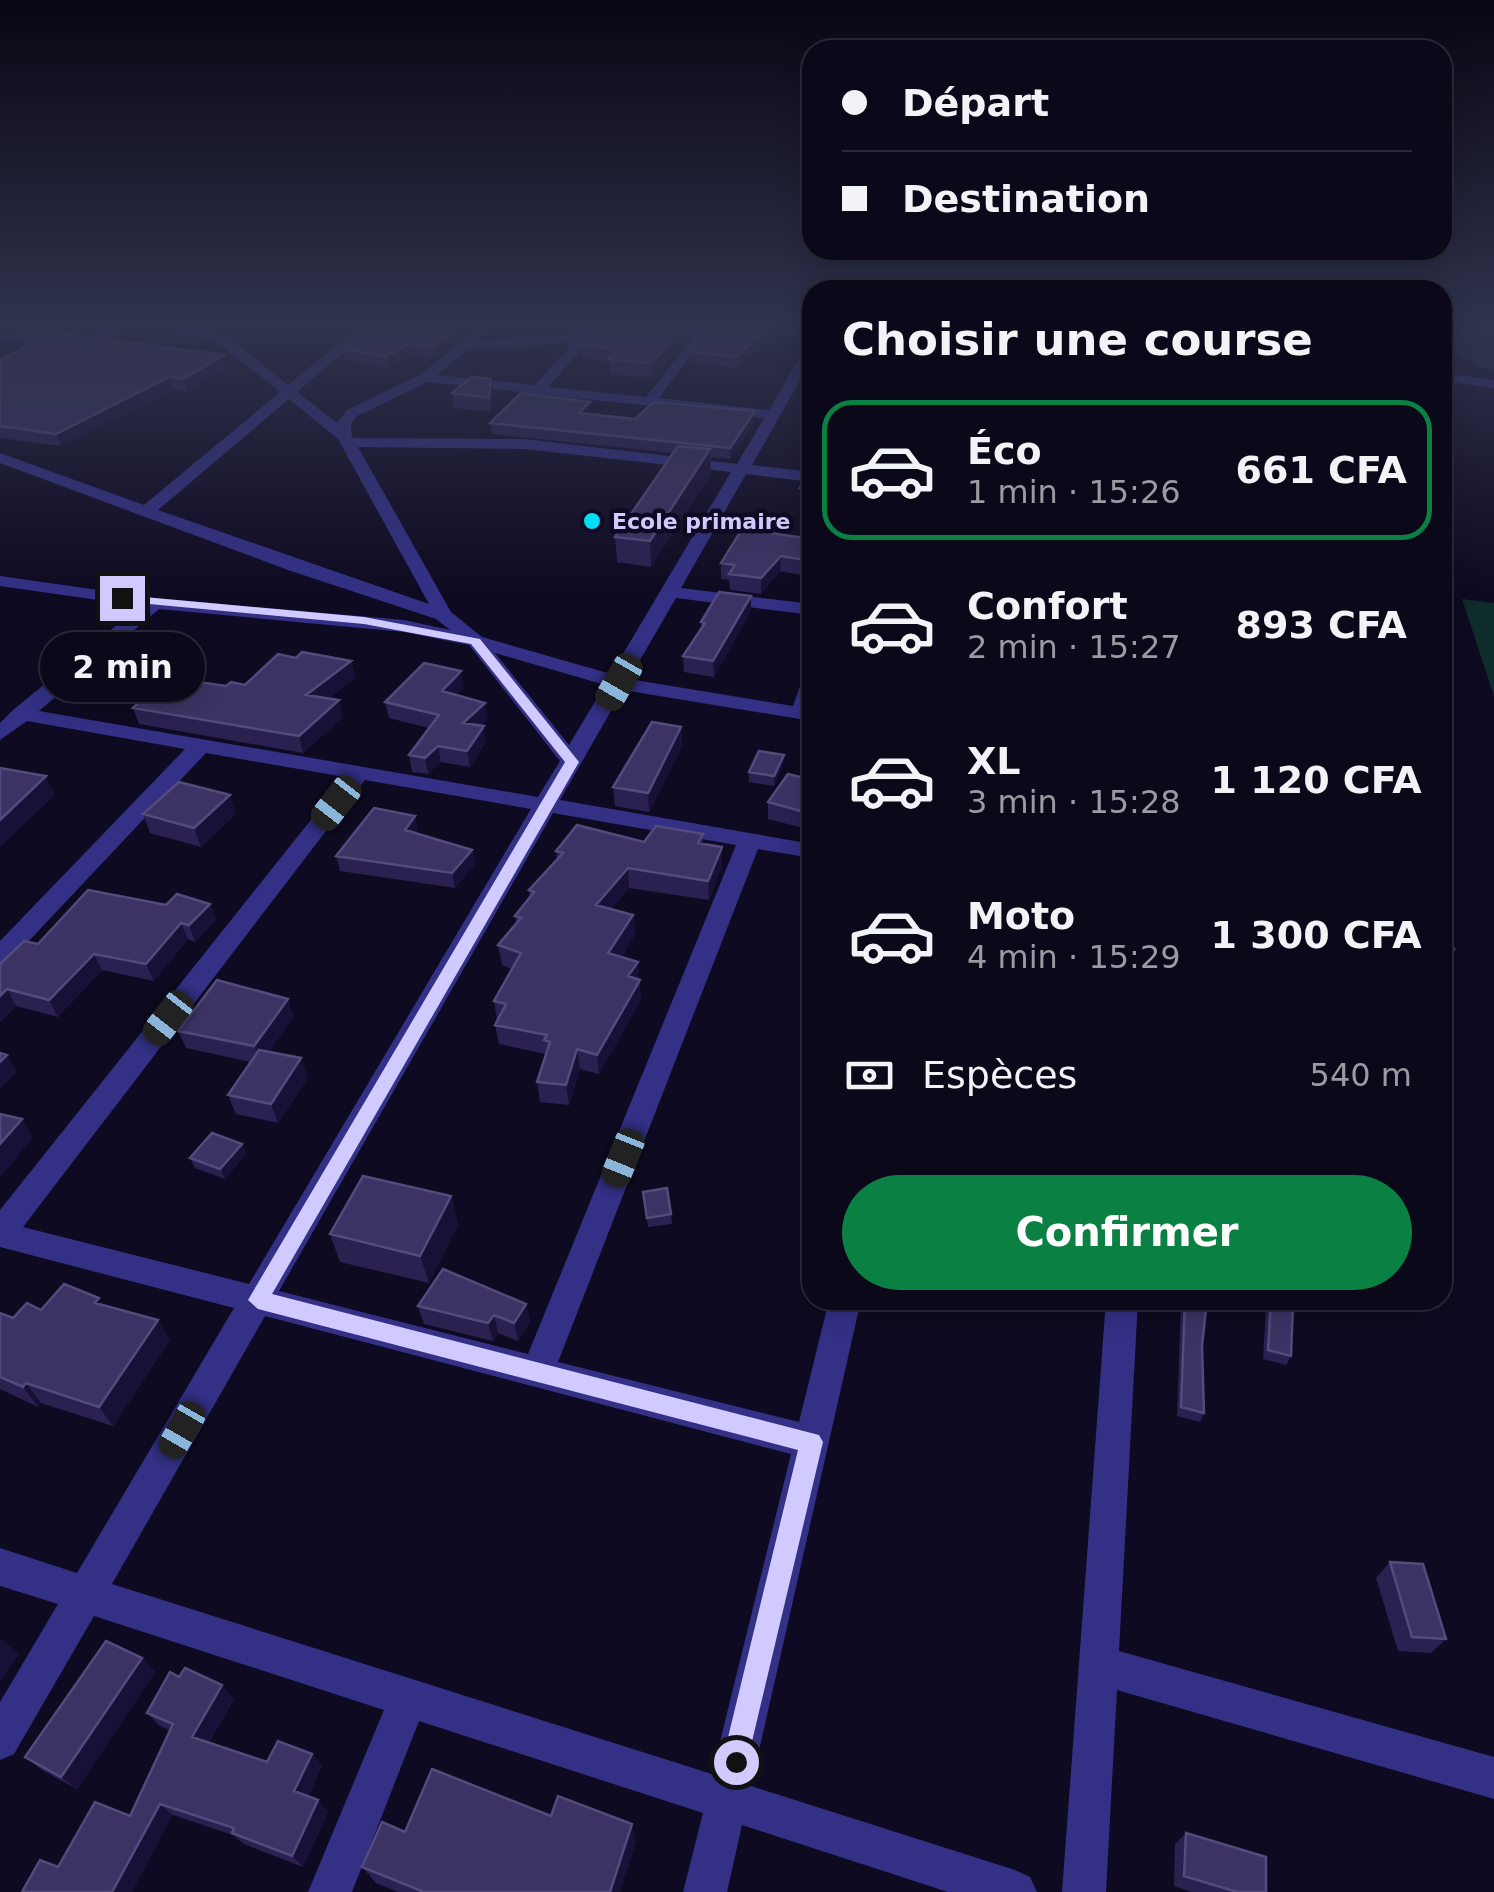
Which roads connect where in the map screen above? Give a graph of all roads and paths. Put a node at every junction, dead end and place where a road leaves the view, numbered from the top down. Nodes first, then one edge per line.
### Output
1 (264, 413) edge
2 (313, 413) edge
3 (352, 413) edge
4 (769, 413) edge
5 (776, 414) joint
6 (345, 439) junction
7 (0, 458) edge
8 (744, 470) junction
9 (802, 476) edge
10 (146, 511) junction
11 (0, 580) edge
12 (672, 592) junction
13 (155, 603) junction
14 (802, 609) edge
15 (443, 615) junction
16 (475, 642) junction
17 (619, 682) junction
18 (802, 713) edge
19 (20, 714) junction
20 (0, 734) edge
21 (201, 745) junction
22 (572, 762) junction
23 (360, 772) junction
24 (548, 805) junction
25 (750, 840) junction
26 (802, 849) edge
27 (0, 956) edge
28 (0, 1234) edge
29 (258, 1300) junction
30 (843, 1310) edge
31 (1121, 1310) edge
32 (538, 1371) junction
33 (811, 1442) junction
34 (0, 1566) edge
35 (86, 1594) junction
36 (1099, 1665) junction
37 (409, 1697) junction
38 (0, 1740) edge
39 (1494, 1778) edge
40 (728, 1797) junction
41 (330, 1892) edge
42 (706, 1892) edge
43 (1014, 1892) edge
44 (1084, 1892) edge

1 - 10 street
2 - 6 street
3 - 6 street
4 - 5 street
5 - 8 street
6 - 8 street
6 - 15 street
7 - 10 street
8 - 9 street
8 - 12 street
10 - 15 street
11 - 13 street
12 - 14 street
12 - 17 street
13 - 16 street
13 - 19 street
15 - 16 street
16 - 17 street
16 - 22 street
17 - 18 street
17 - 22 street
19 - 20 street
19 - 21 street
21 - 23 street
21 - 27 street
22 - 24 street
23 - 24 street
23 - 28 street
24 - 25 street
24 - 29 street
25 - 26 street
25 - 32 street
28 - 29 street
29 - 32 street
29 - 35 street
30 - 33 street
31 - 36 street
32 - 33 street
33 - 40 street
34 - 35 street
35 - 37 street
35 - 38 street
36 - 39 street
36 - 44 street
37 - 40 street
37 - 41 street
40 - 42 street
40 - 43 street

